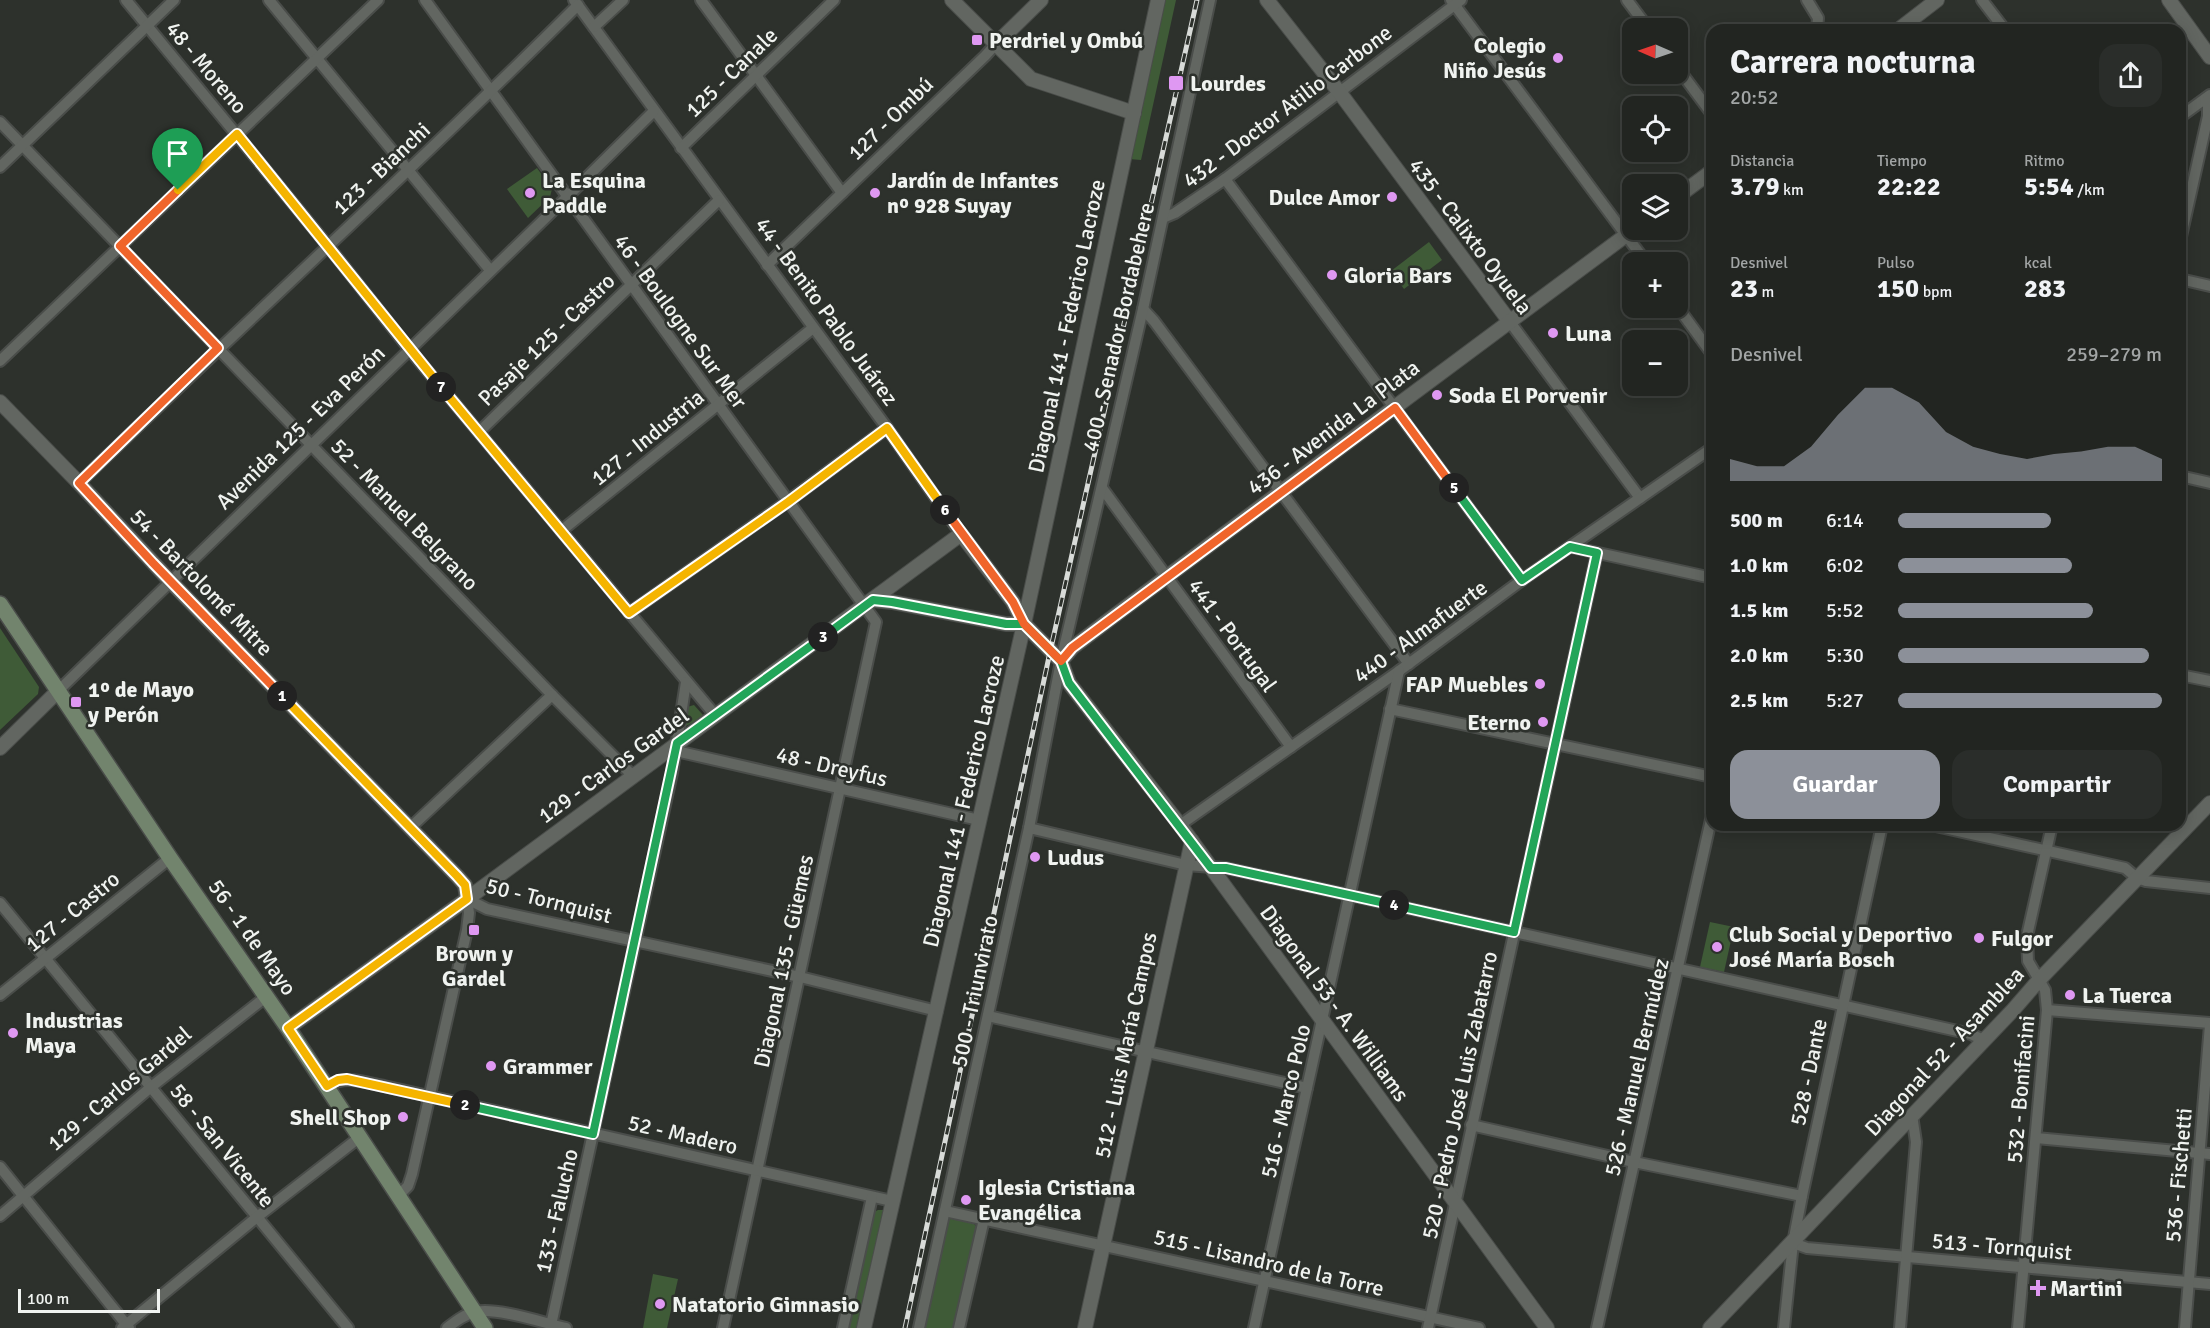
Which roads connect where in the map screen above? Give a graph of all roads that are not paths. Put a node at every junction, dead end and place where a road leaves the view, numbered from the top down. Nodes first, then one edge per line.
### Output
1 (126, 0) edge
2 (174, 0) edge
3 (270, 0) edge
4 (378, 0) edge
5 (426, 0) edge
6 (623, 0) edge
7 (701, 0) edge
8 (834, 0) edge
9 (952, 0) edge
10 (1041, 0) edge
11 (1158, 0) edge
12 (1210, 0) edge
13 (1267, 0) edge
14 (1627, 0) edge
15 (1807, 0) edge
16 (1937, 0) edge
17 (1982, 0) edge
18 (2173, 1) edge
19 (1456, 2) edge
20 (576, 3) edge
21 (1640, 18) edge
22 (1818, 24) edge
23 (1906, 24) edge
24 (2000, 24) edge
25 (147, 26) junction
26 (594, 27) junction
27 (995, 45) junction
28 (2210, 57) edge
29 (317, 58) junction
30 (756, 75) junction
31 (1688, 82) edge
32 (491, 92) junction
33 (1340, 93) junction
34 (2209, 96) edge
35 (1706, 106) edge
36 (654, 111) junction
37 (1134, 113) junction
38 (2186, 113) edge
39 (0, 122) edge
40 (237, 134) junction
41 (22, 146) junction
42 (681, 148) junction
43 (0, 167) edge
44 (407, 170) junction
45 (1706, 175) edge
46 (1225, 179) junction
47 (1688, 189) edge
48 (842, 193) junction
49 (567, 197) junction
50 (719, 200) junction
51 (2186, 214) edge
52 (1163, 218) junction
53 (1622, 221) edge
54 (1622, 238) edge
55 (120, 246) junction
56 (327, 246) junction
57 (767, 265) junction
58 (490, 270) junction
59 (2186, 280) edge
60 (630, 285) junction
61 (2210, 286) edge
62 (1143, 309) junction
63 (1686, 318) edge
64 (1510, 322) junction
65 (813, 328) junction
66 (1706, 346) edge
67 (218, 348) junction
68 (410, 350) junction
69 (0, 361) edge
70 (0, 402) edge
71 (718, 405) junction
72 (1395, 408) junction
73 (887, 428) junction
74 (478, 432) junction
75 (311, 444) junction
76 (1706, 452) edge
77 (2186, 477) edge
78 (79, 483) junction
79 (2210, 483) edge
80 (1102, 488) junction
81 (1280, 492) junction
82 (1640, 498) junction
83 (788, 502) junction
84 (561, 531) junction
85 (961, 534) junction
86 (1570, 547) junction
87 (1597, 553) junction
88 (1167, 577) junction
89 (1706, 577) edge
90 (1522, 580) junction
91 (171, 582) junction
92 (0, 604) edge
93 (868, 604) junction
94 (629, 613) junction
95 (1024, 624) junction
96 (1046, 647) joint
97 (1061, 661) junction
98 (1409, 664) junction
99 (1399, 671) junction
100 (2186, 676) edge
101 (2210, 681) edge
102 (686, 682) junction
103 (58, 691) junction
104 (552, 695) junction
105 (1390, 709) junction
106 (715, 716) junction
107 (1556, 744) junction
108 (676, 747) junction
109 (1291, 747) junction
110 (0, 748) edge
111 (633, 776) junction
112 (1706, 776) edge
113 (841, 788) junction
114 (2210, 803) edge
115 (979, 820) junction
116 (1180, 825) junction
117 (411, 827) junction
118 (1029, 828) junction
119 (2186, 828) edge
120 (1708, 831) edge
121 (1881, 831) edge
122 (1959, 831) edge
123 (2051, 831) edge
124 (2183, 831) edge
125 (1192, 841) junction
126 (2047, 850) junction
127 (170, 858) junction
128 (1186, 866) junction
129 (1211, 868) junction
130 (2137, 878) junction
131 (2210, 888) edge
132 (1349, 895) junction
133 (467, 899) junction
134 (0, 903) edge
135 (1514, 932) junction
136 (635, 941) junction
137 (46, 958) junction
138 (1678, 970) junction
139 (800, 977) junction
140 (2039, 980) junction
141 (0, 995) edge
142 (267, 996) junction
143 (1842, 1006) junction
144 (2048, 1010) junction
145 (937, 1011) junction
146 (988, 1016) junction
147 (1323, 1021) junction
148 (2210, 1024) edge
149 (288, 1028) junction
150 (1983, 1040) junction
151 (1145, 1052) junction
152 (327, 1086) junction
153 (151, 1087) junction
154 (1307, 1088) junction
155 (428, 1097) junction
156 (1912, 1115) junction
157 (1471, 1125) junction
158 (593, 1134) junction
159 (360, 1137) junction
160 (2036, 1137) junction
161 (2204, 1153) edge
162 (1634, 1162) junction
163 (0, 1167) edge
164 (757, 1171) junction
165 (23, 1195) junction
166 (399, 1195) junction
167 (1802, 1196) junction
168 (872, 1197) junction
169 (892, 1201) junction
170 (1456, 1203) junction
171 (945, 1211) junction
172 (0, 1216) edge
173 (257, 1217) junction
174 (984, 1219) junction
175 (1793, 1243) junction
176 (1103, 1245) junction
177 (1905, 1257) junction
178 (2023, 1268) junction
179 (1265, 1280) junction
180 (2189, 1282) junction
181 (2210, 1284) edge
182 (474, 1312) junction
183 (1429, 1323) edge
184 (550, 1324) junction
185 (126, 1327) edge
186 (348, 1328) edge
187 (447, 1328) edge
188 (485, 1328) edge
189 (566, 1328) edge
190 (723, 1328) edge
191 (843, 1328) edge
192 (864, 1328) edge
193 (919, 1328) edge
194 (959, 1328) edge
195 (1084, 1328) edge
196 (1254, 1328) edge
197 (1479, 1328) edge
198 (1547, 1328) edge
199 (1597, 1328) edge
200 (1710, 1328) edge
201 (1784, 1328) edge
202 (1900, 1328) edge
203 (2018, 1328) edge
204 (2185, 1328) edge

1 - 25 street, 48 - Moreno
2 - 25 street
3 - 29 street
4 - 29 street
5 - 32 street, 46 - Boulogne Sur Mer
6 - 26 street
7 - 30 street
8 - 30 street, 125 - Canale
9 - 27 street
10 - 27 street, 127 - Ombú
11 - 37 street, Diagonal 141 - Federico Lacroze
12 - 52 street, 400 - Senador Bordabehere
13 - 33 street, 435 - Calixto Oyuela
14 - 21 street
15 - 22 street
16 - 23 street
17 - 24 street
18 - 28 street
19 - 33 street, 432 - Doctor Atilio Carbone
19 - 53 street
20 - 26 street, 44 - Benito Pablo Juárez
20 - 32 street, 123 - Bianchi
25 - 40 street, 48 - Moreno
25 - 41 street
26 - 36 street, 44 - Benito Pablo Juárez
27 - 37 street
27 - 48 street, 127 - Ombú
29 - 40 street
29 - 44 street
30 - 42 street, 125 - Canale
30 - 48 street
31 - 35 street
32 - 44 street, 123 - Bianchi
32 - 49 street, 46 - Boulogne Sur Mer
33 - 46 street, 432 - Doctor Atilio Carbone
33 - 64 street, 435 - Calixto Oyuela
34 - 38 street
34 - 51 street
36 - 42 street, 44 - Benito Pablo Juárez
36 - 49 street, Avenida 125 - Eva Perón
37 - 95 street, Diagonal 141 - Federico Lacroze
39 - 41 street, 52 - Manuel Belgrano
40 - 55 street
40 - 56 street, 48 - Moreno
41 - 43 street
41 - 55 street, 52 - Manuel Belgrano
42 - 50 street, 44 - Benito Pablo Juárez
44 - 56 street, 123 - Bianchi
44 - 58 street
45 - 47 street
46 - 52 street, 432 - Doctor Atilio Carbone
46 - 72 street
48 - 57 street, 127 - Ombú
49 - 58 street, Avenida 125 - Eva Perón
49 - 60 street, 46 - Boulogne Sur Mer
50 - 57 street, 44 - Benito Pablo Juárez
50 - 60 street, Pasaje 125 - Castro
52 - 62 street, 400 - Senador Bordabehere
54 - 64 street, 436 - Avenida La Plata
55 - 67 street, 52 - Manuel Belgrano
55 - 69 street
56 - 67 street, 123 - Bianchi
56 - 68 street, 48 - Moreno
57 - 65 street, 44 - Benito Pablo Juárez
58 - 68 street, Avenida 125 - Eva Perón
59 - 61 street
60 - 71 street, 46 - Boulogne Sur Mer
60 - 74 street, Pasaje 125 - Castro
62 - 80 street, 400 - Senador Bordabehere
62 - 81 street
63 - 66 street
64 - 72 street, 436 - Avenida La Plata
64 - 82 street, 435 - Calixto Oyuela
65 - 71 street, 127 - Industria
65 - 73 street, 44 - Benito Pablo Juárez
67 - 75 street, 52 - Manuel Belgrano
67 - 78 street, 123 - Bianchi
68 - 74 street, 48 - Moreno
68 - 75 street, Avenida 125 - Eva Perón
70 - 78 street, 54 - Bartolomé Mitre
71 - 83 street, 46 - Boulogne Sur Mer
71 - 84 street, 127 - Industria
72 - 81 street, 436 - Avenida La Plata
72 - 90 street
73 - 83 street
73 - 85 street, 44 - Benito Pablo Juárez
74 - 84 street, 48 - Moreno
75 - 91 street, Avenida 125 - Eva Perón
75 - 104 street, 52 - Manuel Belgrano
76 - 82 street, 440 - Almafuerte
77 - 79 street
78 - 91 street, 54 - Bartolomé Mitre
80 - 88 street, 441 - Portugal
80 - 97 street, 400 - Senador Bordabehere
81 - 88 street, 436 - Avenida La Plata
81 - 98 street
82 - 86 street, 440 - Almafuerte
83 - 93 street, 46 - Boulogne Sur Mer
83 - 94 street
84 - 94 street, 48 - Moreno
85 - 93 street, 129 - Carlos Gardel
85 - 95 street, 44 - Benito Pablo Juárez
86 - 87 street
86 - 90 street, 440 - Almafuerte
87 - 89 street
87 - 107 street, 520 - Pedro José Luis Zabatarro
88 - 97 street, 436 - Avenida La Plata
88 - 109 street, 441 - Portugal
90 - 98 street, 440 - Almafuerte
91 - 103 street, Avenida 125 - Eva Perón
91 - 117 street, 54 - Bartolomé Mitre
92 - 103 main road, 56 - 1 de Mayo
93 - 95 street
93 - 106 street, 129 - Carlos Gardel
93 - 113 street, Diagonal 135 - Güemes
94 - 102 street, 48 - Moreno
95 - 96 street, 44 - Benito Pablo Juárez
95 - 115 street, Diagonal 141 - Federico Lacroze
96 - 97 street, Diagonal 53 - A. Williams
97 - 116 street, Diagonal 53 - A. Williams
97 - 118 street, 500 - Triunvirato
98 - 99 street, 440 - Almafuerte
99 - 105 street, 516 - Marco Polo
99 - 109 street, 440 - Almafuerte
100 - 101 street
102 - 106 street, 48 - Moreno
102 - 108 street, 133 - Falucho
103 - 110 street, Avenida 125 - Eva Perón
103 - 127 main road, 56 - 1 de Mayo
104 - 111 street, 52 - Manuel Belgrano
104 - 117 street
105 - 107 street
105 - 132 street, 516 - Marco Polo
106 - 108 street, 129 - Carlos Gardel
107 - 112 street
107 - 135 street, 520 - Pedro José Luis Zabatarro
108 - 111 street, 129 - Carlos Gardel
108 - 113 street, 48 - Dreyfus
108 - 136 street, 133 - Falucho
109 - 116 street, 440 - Almafuerte
111 - 133 street, 129 - Carlos Gardel
113 - 115 street, 48 - Dreyfus
113 - 139 street, Diagonal 135 - Güemes
114 - 119 street, Diagonal 52 - Asamblea
115 - 145 street, Diagonal 141 - Federico Lacroze
116 - 125 street, Diagonal 53 - A. Williams
117 - 133 street, 54 - Bartolomé Mitre
118 - 128 street
118 - 146 street, 500 - Triunvirato
120 - 138 street, 526 - Manuel Bermúdez
121 - 143 street, 528 - Dante
122 - 126 street
123 - 126 street, 532 - Bonifacini
124 - 130 street, Diagonal 52 - Asamblea
125 - 128 street, 512 - Luis María Campos
125 - 129 street, Diagonal 53 - A. Williams
126 - 130 street
126 - 140 street, 532 - Bonifacini
127 - 137 street, 127 - Castro
127 - 142 main road, 56 - 1 de Mayo
128 - 129 street
128 - 151 street, 512 - Luis María Campos
129 - 132 street
129 - 147 street, Diagonal 53 - A. Williams
130 - 131 street
130 - 140 street, Diagonal 52 - Asamblea
132 - 135 street
132 - 147 street, 516 - Marco Polo
133 - 136 street, 50 - Tornquist
133 - 149 street, 129 - Carlos Gardel
133 - 155 street
134 - 137 street, 58 - San Vicente
135 - 138 street
135 - 157 street, 520 - Pedro José Luis Zabatarro
136 - 139 street, 50 - Tornquist
136 - 158 street, 133 - Falucho
137 - 141 street, 127 - Castro
137 - 153 street, 58 - San Vicente
138 - 143 street
138 - 162 street, 526 - Manuel Bermúdez
139 - 145 street, 50 - Tornquist
139 - 164 street, Diagonal 135 - Güemes
140 - 144 street, 532 - Bonifacini
140 - 150 street, Diagonal 52 - Asamblea
142 - 149 main road, 56 - 1 de Mayo
142 - 153 street, 129 - Carlos Gardel
143 - 150 street
143 - 167 street, 528 - Dante
144 - 148 street
144 - 160 street, 532 - Bonifacini
145 - 169 street, Diagonal 141 - Federico Lacroze
146 - 151 street
146 - 171 street, 500 - Triunvirato
147 - 154 street, 516 - Marco Polo
147 - 170 street, Diagonal 53 - A. Williams
148 - 161 street, 536 - Fischetti
149 - 152 main road, 56 - 1 de Mayo
150 - 156 street, Diagonal 52 - Asamblea
151 - 154 street
151 - 176 street, 512 - Luis María Campos
152 - 155 street, 52 - Madero
152 - 159 main road, 56 - 1 de Mayo
153 - 165 street, 129 - Carlos Gardel
153 - 173 street, 58 - San Vicente
154 - 179 street, 516 - Marco Polo
155 - 158 street, 52 - Madero
155 - 166 street
156 - 175 street, Diagonal 52 - Asamblea
156 - 177 street
157 - 162 street
157 - 170 street, 520 - Pedro José Luis Zabatarro
158 - 164 street, 52 - Madero
158 - 184 street, 133 - Falucho
159 - 166 main road, 56 - 1 de Mayo
159 - 173 street
160 - 161 street
160 - 178 street, 532 - Bonifacini
161 - 180 street, 536 - Fischetti
162 - 167 street
162 - 199 street, 526 - Manuel Bermúdez
163 - 165 street
164 - 168 street, 52 - Madero
164 - 190 street, Diagonal 135 - Güemes
165 - 172 street, 129 - Carlos Gardel
165 - 185 street
166 - 182 main road, 56 - 1 de Mayo
167 - 175 street, 528 - Dante
168 - 169 street, 52 - Madero
168 - 191 street
169 - 192 street, Diagonal 141 - Federico Lacroze
170 - 183 street, 520 - Pedro José Luis Zabatarro
170 - 198 street, Diagonal 53 - A. Williams
171 - 174 street, 515 - Lisandro de la Torre
171 - 193 street, 500 - Triunvirato
173 - 185 street
173 - 186 street, 58 - San Vicente
174 - 176 street, 515 - Lisandro de la Torre
174 - 194 street
175 - 177 street, 513 - Tornquist
175 - 200 street, Diagonal 52 - Asamblea
175 - 201 street, 528 - Dante
176 - 179 street, 515 - Lisandro de la Torre
176 - 195 street, 512 - Luis María Campos
177 - 178 street, 513 - Tornquist
177 - 202 street
178 - 180 street, 513 - Tornquist
178 - 203 street, 532 - Bonifacini
179 - 183 street, 515 - Lisandro de la Torre
179 - 196 street, 516 - Marco Polo
180 - 181 street, 513 - Tornquist
180 - 204 street, 536 - Fischetti
182 - 184 street
182 - 187 street
182 - 188 main road, 56 - 1 de Mayo
183 - 197 street, 515 - Lisandro de la Torre
184 - 189 street

